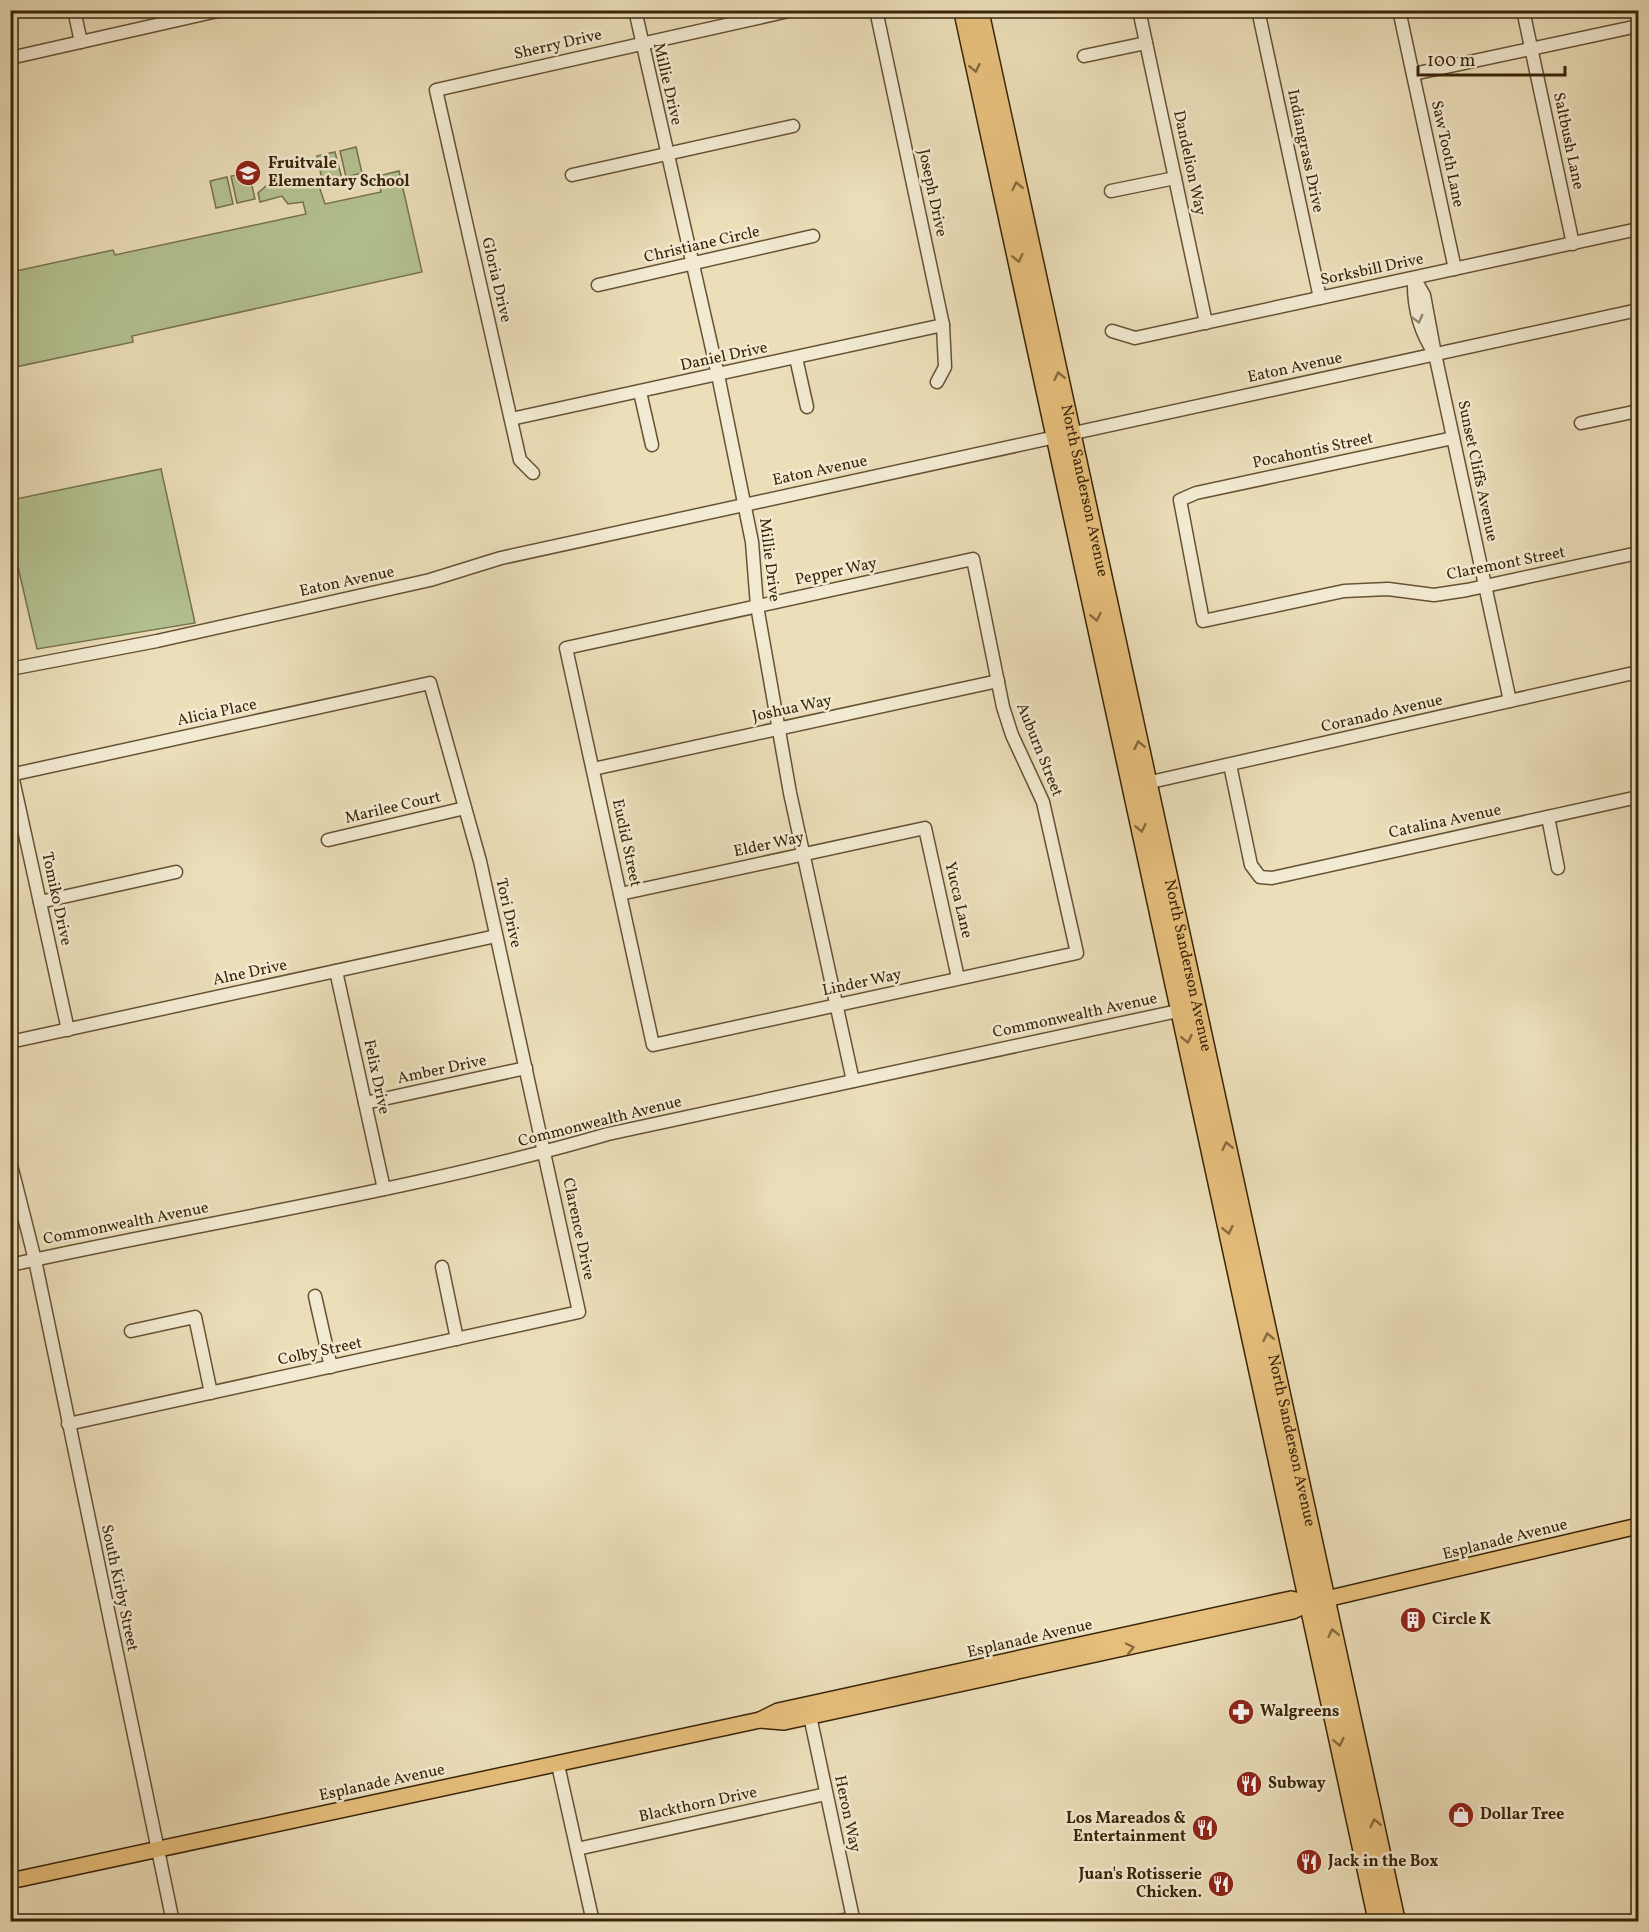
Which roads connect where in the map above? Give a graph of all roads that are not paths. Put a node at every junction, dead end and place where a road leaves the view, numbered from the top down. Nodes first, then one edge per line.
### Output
1 (74, 10) edge
2 (222, 10) edge
3 (635, 10) edge
4 (793, 10) edge
5 (876, 10) edge
6 (963, 10) edge
7 (979, 10) edge
8 (1139, 10) edge
9 (1258, 10) edge
10 (1399, 10) edge
11 (1523, 10) edge
12 (1638, 26) edge
13 (81, 42) junction
14 (1146, 43) junction
15 (642, 44) junction
16 (1531, 49) junction
17 (1084, 56) dead end
18 (10, 58) edge
19 (1413, 74) junction
20 (436, 90) joint
21 (793, 126) dead end
22 (666, 153) junction
23 (572, 175) dead end
24 (1175, 178) junction
25 (1111, 192) dead end
26 (1638, 229) edge
27 (813, 236) dead end
28 (1573, 244) junction
29 (692, 264) junction
30 (1455, 269) junction
31 (1414, 278) junction
32 (598, 285) dead end
33 (1320, 298) junction
34 (1638, 310) edge
35 (1206, 323) junction
36 (943, 325) junction
37 (1112, 331) dead end
38 (1435, 354) junction
39 (796, 358) junction
40 (718, 375) junction
41 (938, 382) dead end
42 (640, 392) junction
43 (807, 407) dead end
44 (1638, 411) edge
45 (511, 419) junction
46 (1581, 423) dead end
47 (1064, 435) junction
48 (1453, 438) junction
49 (652, 445) dead end
50 (533, 473) dead end
51 (744, 505) junction
52 (1638, 553) edge
53 (973, 559) joint
54 (1485, 587) junction
55 (757, 606) junction
56 (1203, 621) joint
57 (566, 648) joint
58 (10, 669) edge
59 (1638, 672) edge
60 (998, 681) junction
61 (430, 683) joint
62 (1510, 701) junction
63 (780, 729) junction
64 (1230, 765) junction
65 (593, 769) junction
66 (11, 775) edge
67 (1140, 785) junction
68 (1638, 797) edge
69 (465, 808) junction
70 (1548, 817) junction
71 (925, 828) joint
72 (328, 840) dead end
73 (803, 854) junction
74 (1558, 868) dead end
75 (176, 872) dead end
76 (620, 894) junction
77 (40, 902) junction
78 (496, 936) junction
79 (1077, 953) joint
80 (336, 971) junction
81 (958, 978) junction
82 (836, 1005) junction
83 (1189, 1008) junction
84 (68, 1030) junction
85 (10, 1042) edge
86 (653, 1045) joint
87 (526, 1068) junction
88 (853, 1081) junction
89 (365, 1103) junction
90 (544, 1153) junction
91 (10, 1161) edge
92 (384, 1189) junction
93 (35, 1260) junction
94 (10, 1265) edge
95 (442, 1267) dead end
96 (315, 1296) dead end
97 (579, 1312) joint
98 (131, 1331) dead end
99 (457, 1339) junction
100 (331, 1366) junction
101 (211, 1393) junction
102 (68, 1425) junction
103 (1638, 1526) edge
104 (1317, 1601) junction
105 (810, 1716) junction
106 (760, 1720) junction
107 (558, 1765) junction
108 (826, 1794) junction
109 (157, 1848) junction
110 (577, 1849) junction
111 (10, 1881) edge
112 (173, 1922) edge
113 (593, 1922) edge
114 (836, 1922) edge
115 (1378, 1922) edge
116 (1396, 1922) edge

1 - 13 street
2 - 13 street
3 - 15 street, Millie Drive
4 - 15 street, Sherry Drive
5 - 36 street, Joseph Drive
6 -> 47 highway, North Sanderson Avenue
47 -> 7 highway, North Sanderson Avenue
8 - 14 street, Dandelion Way
9 - 33 street, Indiangrass Drive
10 - 19 street, Saw Tooth Lane
11 - 16 street, Saltbush Lane
12 - 16 street
13 - 18 street
14 - 17 street
14 - 24 street, Dandelion Way
15 - 20 street, Sherry Drive
15 - 22 street, Millie Drive
16 - 19 street
16 - 28 street, Saltbush Lane
19 - 30 street, Saw Tooth Lane
20 - 45 street, Gloria Drive
21 - 22 street
22 - 23 street
22 - 29 street, Millie Drive
24 - 25 street
24 - 35 street, Dandelion Way
26 - 28 street, Sorksbill Drive
27 - 29 street, Christiane Circle
28 - 30 street, Sorksbill Drive
29 - 32 street, Christiane Circle
29 - 40 street, Millie Drive
30 - 31 street, Sorksbill Drive
31 - 33 street, Sorksbill Drive
31 - 38 street, Sunset Cliffs Avenue
33 - 35 street, Sorksbill Drive
34 - 38 street, Eaton Avenue
35 - 37 street, Sorksbill Drive
36 - 39 street, Daniel Drive
36 - 41 street, Joseph Drive
38 - 47 street, Eaton Avenue
38 - 48 street, Sunset Cliffs Avenue
39 - 40 street, Daniel Drive
39 - 43 street
40 - 42 street, Daniel Drive
40 - 51 street, Millie Drive
42 - 45 street, Daniel Drive
42 - 49 street
44 - 46 street
45 - 50 street, Gloria Drive
47 - 51 street, Eaton Avenue
47 - 67 highway, North Sanderson Avenue
48 - 54 street, Sunset Cliffs Avenue
48 - 56 street, Pocahontis Street
51 - 55 street, Millie Drive
51 - 58 street, Eaton Avenue
52 - 54 street, Claremont Street
53 - 55 street, Pepper Way
53 - 60 street, Auburn Street
54 - 56 street, Claremont Street
54 - 62 street, Sunset Cliffs Avenue
55 - 57 street, Pepper Way
55 - 63 street, Millie Drive
57 - 65 street, Euclid Street
59 - 62 street, Coranado Avenue
60 - 63 street, Joshua Way
60 - 79 street, Auburn Street
61 - 66 street, Alicia Place
61 - 69 street, Tori Drive
62 - 64 street, Coranado Avenue
63 - 65 street, Joshua Way
63 - 73 street, Millie Drive
64 - 67 street, Coranado Avenue
64 - 70 street, Catalina Avenue
65 - 76 street, Euclid Street
66 - 77 street, Tomiko Drive
67 - 83 highway, North Sanderson Avenue
68 - 70 street, Catalina Avenue
69 - 72 street, Marilee Court
69 - 78 street, Tori Drive
70 - 74 street
71 - 73 street, Elder Way
71 - 81 street, Yucca Lane
73 - 76 street, Elder Way
73 - 82 street, Millie Drive
75 - 77 street
76 - 86 street, Euclid Street
77 - 84 street, Tomiko Drive
78 - 80 street, Alne Drive
78 - 87 street, Tori Drive
79 - 81 street, Linder Way
80 - 84 street, Alne Drive
80 - 89 street, Felix Drive
81 - 82 street, Linder Way
82 - 86 street, Linder Way
82 - 88 street, Millie Drive
83 - 88 street, Commonwealth Avenue
83 - 104 highway, North Sanderson Avenue
84 - 85 street, Alne Drive
87 - 89 street, Amber Drive
87 - 90 street, Tori Drive
88 - 90 street, Commonwealth Avenue
89 - 92 street, Felix Drive
90 - 92 street, Commonwealth Avenue
90 - 97 street, Clarence Drive
91 - 93 street, South Kirby Street
92 - 93 street, Commonwealth Avenue
93 - 94 street, Commonwealth Avenue
93 - 102 street, South Kirby Street
95 - 99 street
96 - 100 street
97 - 99 street, Colby Street
98 - 101 street
99 - 100 street, Colby Street
100 - 101 street, Colby Street
101 - 102 street, Colby Street
102 - 109 street, South Kirby Street
103 - 104 main road, Esplanade Avenue
105 -> 104 main road, Esplanade Avenue
104 - 106 main road, Esplanade Avenue
104 -> 115 highway, North Sanderson Avenue
116 -> 104 highway, North Sanderson Avenue
105 - 106 main road, Esplanade Avenue
105 - 108 street, Heron Way
106 - 107 main road, Esplanade Avenue
107 - 109 main road, Esplanade Avenue
107 - 110 street
108 - 110 street, Blackthorn Drive
108 - 114 street, Heron Way
109 - 111 main road, Esplanade Avenue
109 - 112 street, South Kirby Street
110 - 113 street

